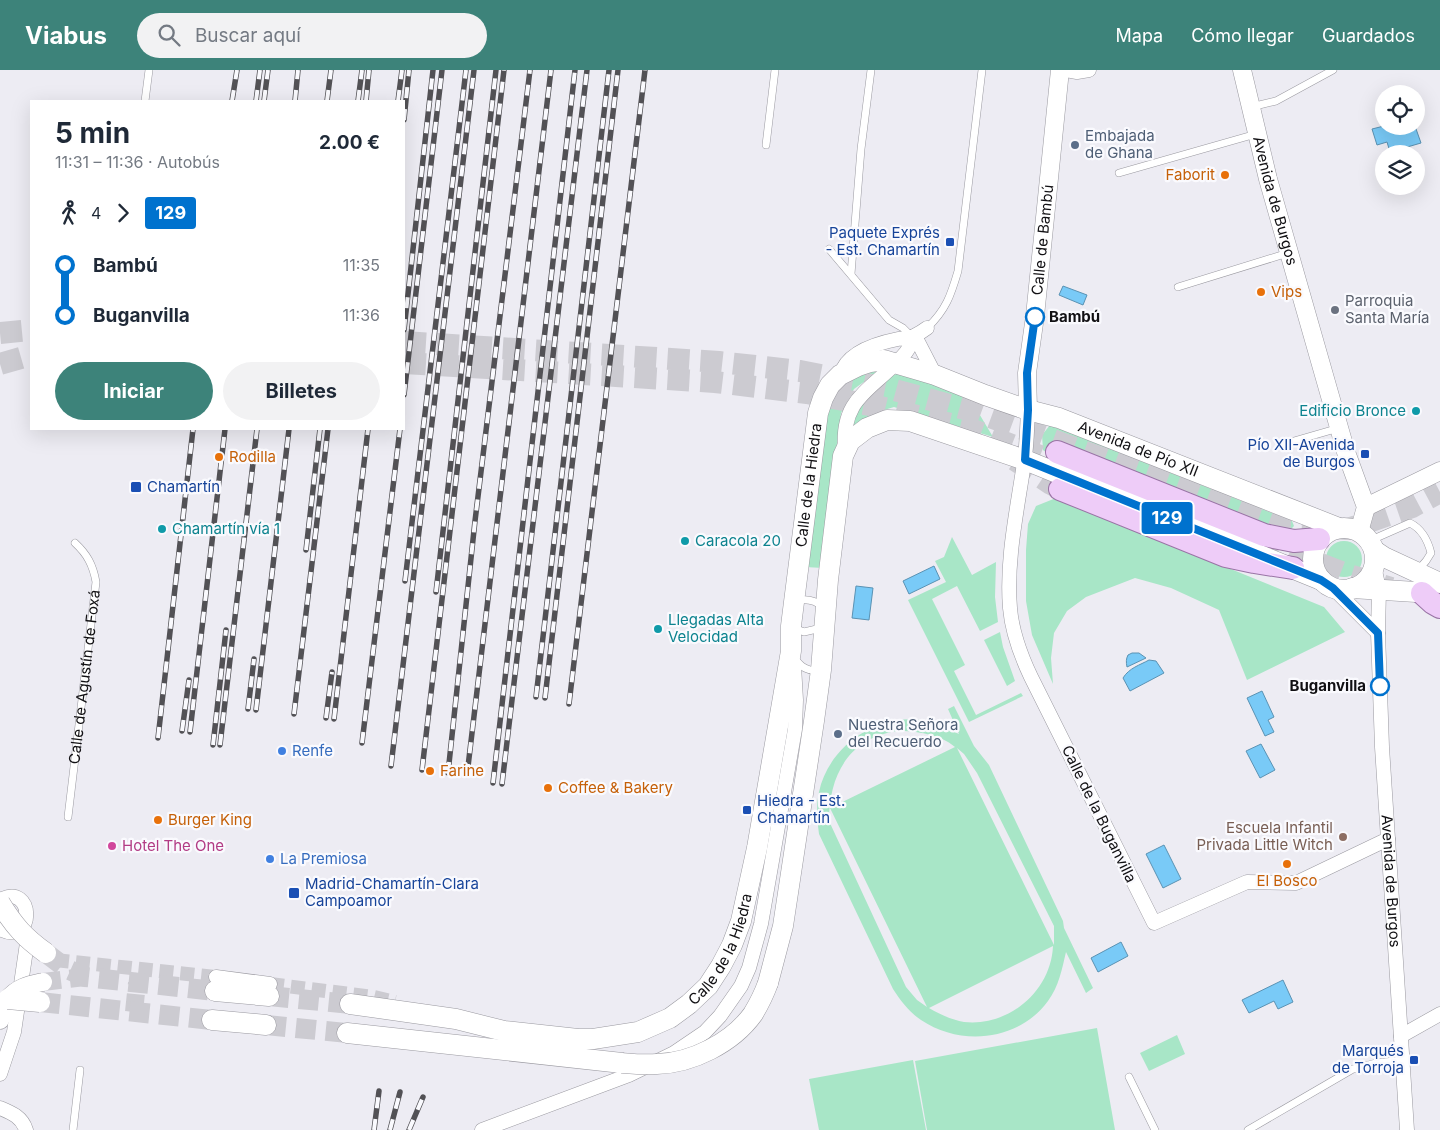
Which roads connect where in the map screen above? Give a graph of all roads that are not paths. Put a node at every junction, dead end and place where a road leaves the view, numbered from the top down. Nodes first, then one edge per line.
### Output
1 (149, 70) edge
2 (775, 70) edge
3 (871, 70) edge
4 (982, 70) edge
5 (1060, 70) edge
6 (1066, 70) edge
7 (1089, 70) edge
8 (1242, 70) edge
9 (1333, 70) edge
10 (145, 100) edge
11 (1250, 108) junction
12 (1256, 134) junction
13 (766, 144) dead end
14 (1118, 172) dead end
15 (829, 249) dead end
16 (1290, 253) junction
17 (851, 274) junction
18 (1178, 287) dead end
19 (927, 328) joint
20 (912, 337) junction
21 (897, 363) junction
22 (840, 375) junction
23 (935, 375) junction
24 (1028, 410) junction
25 (1339, 428) junction
26 (1280, 445) dead end
27 (845, 450) junction
28 (1056, 452) tunnel mouth
29 (1025, 460) junction
30 (1440, 471) edge
31 (1060, 489) tunnel mouth
32 (1366, 507) junction
33 (1339, 528) junction
34 (1319, 539) junction
35 (75, 543) dead end
36 (1369, 547) junction
37 (1293, 568) junction
38 (1416, 572) junction
39 (1335, 585) junction
40 (1379, 589) junction
41 (1429, 591) edge
42 (794, 602) junction
43 (1440, 607) edge
44 (826, 618) junction
45 (791, 626) junction
46 (1378, 633) junction
47 (792, 651) junction
48 (821, 670) junction
49 (805, 712) junction
50 (68, 817) dead end
51 (1388, 839) junction
52 (0, 902) edge
53 (23, 926) junction
54 (0, 929) edge
55 (46, 953) tunnel mouth
56 (43, 982) tunnel mouth
57 (216, 984) tunnel mouth
58 (270, 990) tunnel mouth
59 (4, 996) edge
60 (40, 1002) tunnel mouth
61 (350, 1004) tunnel mouth
62 (1440, 1014) edge
63 (456, 1019) junction
64 (0, 1020) edge
65 (212, 1020) tunnel mouth
66 (266, 1025) tunnel mouth
67 (347, 1033) tunnel mouth
68 (1401, 1036) junction
69 (404, 1039) junction
70 (502, 1040) junction
71 (1403, 1060) junction
72 (80, 1070) dead end
73 (0, 1074) edge
74 (1129, 1077) dead end
75 (0, 1108) edge
76 (26, 1130) edge
77 (73, 1130) edge
78 (482, 1130) edge
79 (1155, 1130) edge
80 (1248, 1130) edge
81 (1407, 1130) edge

1 - 10 lane
2 - 13 lane
3 - 17 lane
4 - 19 lane
5 - 24 street, Calle de Bambú
6 - 7 street
8 - 11 street, Avenida de Burgos
9 - 11 lane
11 - 12 street, Avenida de Burgos
12 - 14 lane
12 - 16 street, Avenida de Burgos
15 - 17 lane
16 - 18 lane
16 - 25 street, Avenida de Burgos
17 - 20 lane
19 - 20 street, Calle de la Hiedra
20 - 21 street, Calle de la Hiedra
20 - 22 street, Calle de la Hiedra
20 - 23 street
21 - 22 main road, Calle de la Hiedra
21 - 23 main road, Calle de la Hiedra
21 - 27 street, Calle de la Hiedra
22 - 42 main road, Calle de la Hiedra
23 - 24 main road, Avenida de Pío XII
24 - 29 street
24 - 33 main road, Avenida de Pío XII
25 - 26 lane
25 - 32 street, Avenida de Burgos
27 - 29 main road
27 - 44 main road, Calle de la Hiedra
28 - 34 main road
29 - 37 main road
29 - 51 street, Calle de la Buganvilla
30 - 32 street
31 - 37 main road
32 - 36 street, Avenida de Burgos
33 - 34 main road
33 - 36 main road
34 - 39 main road
35 - 50 lane, Calle de Agustín de Foxá
36 - 38 main road
36 - 38 lane
36 - 39 main road, Avenida de Burgos
36 - 40 street, Avenida de Burgos
37 - 39 main road
38 - 41 main road
39 - 40 main road
39 - 46 street
40 - 41 main road
40 - 46 street, Avenida de Burgos
41 - 43 main road
42 - 44 lane
42 - 45 main road, Calle de la Hiedra
44 - 45 lane
44 - 48 main road, Calle de la Hiedra
45 - 47 main road, Calle de la Hiedra
46 - 51 street, Avenida de Burgos
47 - 48 lane
47 - 49 street, Calle de la Hiedra
47 - 70 main road, Calle de la Hiedra
48 - 49 main road, Calle de la Hiedra
49 - 70 main road, Calle de la Hiedra, bridge
49 - 78 street, Calle de la Hiedra
51 - 68 street, Avenida de Burgos
52 - 53 street
52 - 55 main road, bridge
53 - 54 street
53 - 73 street
56 - 59 street, bridge
57 - 58 main road
59 - 60 main road, bridge
59 - 64 street
61 - 63 main road, Calle de la Hiedra
62 - 68 street
63 - 69 main road, Calle de la Hiedra
63 - 70 main road, Calle de la Hiedra
65 - 66 main road
67 - 69 main road, Calle de la Hiedra
68 - 71 street, Avenida de Burgos
69 - 70 main road, Calle de la Hiedra
71 - 80 lane
71 - 81 street, Avenida de Burgos
72 - 77 lane
74 - 79 lane
75 - 76 street

